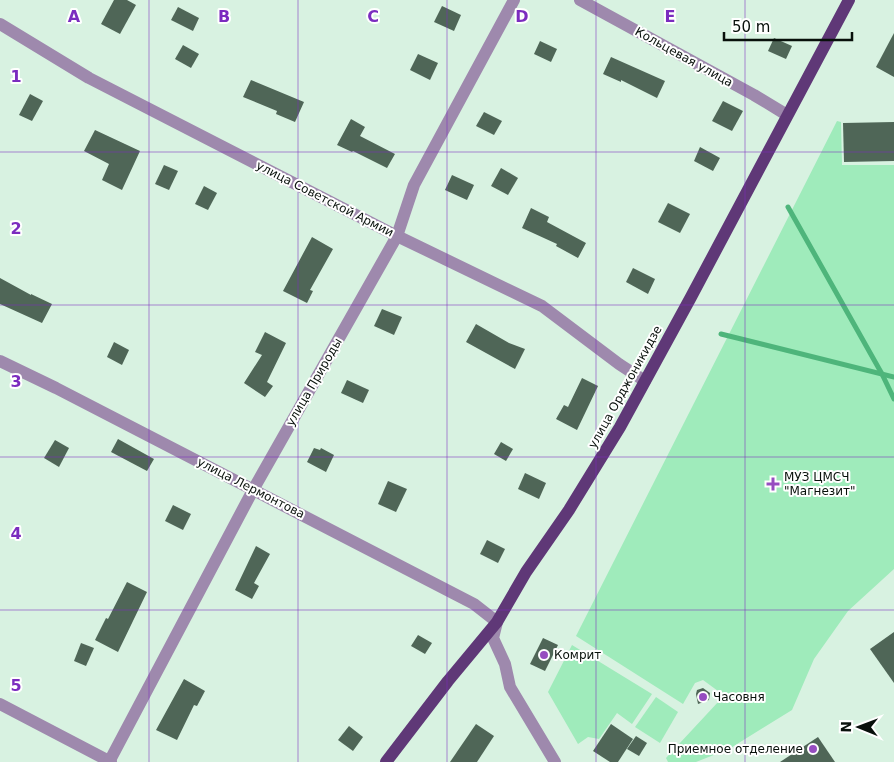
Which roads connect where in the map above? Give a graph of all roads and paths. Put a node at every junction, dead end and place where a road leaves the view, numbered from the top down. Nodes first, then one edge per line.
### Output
1 (514, 0) edge
2 (580, 0) edge
3 (848, 0) edge
4 (0, 24) edge
5 (787, 115) junction
6 (397, 236) junction
7 (0, 361) edge
8 (645, 381) junction
9 (253, 490) junction
10 (497, 622) junction
11 (0, 704) edge
12 (110, 762) edge
13 (386, 762) edge
14 (556, 762) edge

1 - 6 street, улица Природы
2 - 5 street, Кольцевая улица
3 - 5 main road, улица Орджоникидзе
4 - 6 street, улица Советской Армии
5 - 8 main road, улица Орджоникидзе
6 - 8 street, улица Советской Армии
6 - 9 street, улица Природы
7 - 9 street, улица Лермонтова
8 - 10 main road, улица Орджоникидзе
9 - 10 street, улица Лермонтова
9 - 12 street, улица Природы
10 - 13 main road, улица Орджоникидзе
10 - 14 street
11 - 12 street

